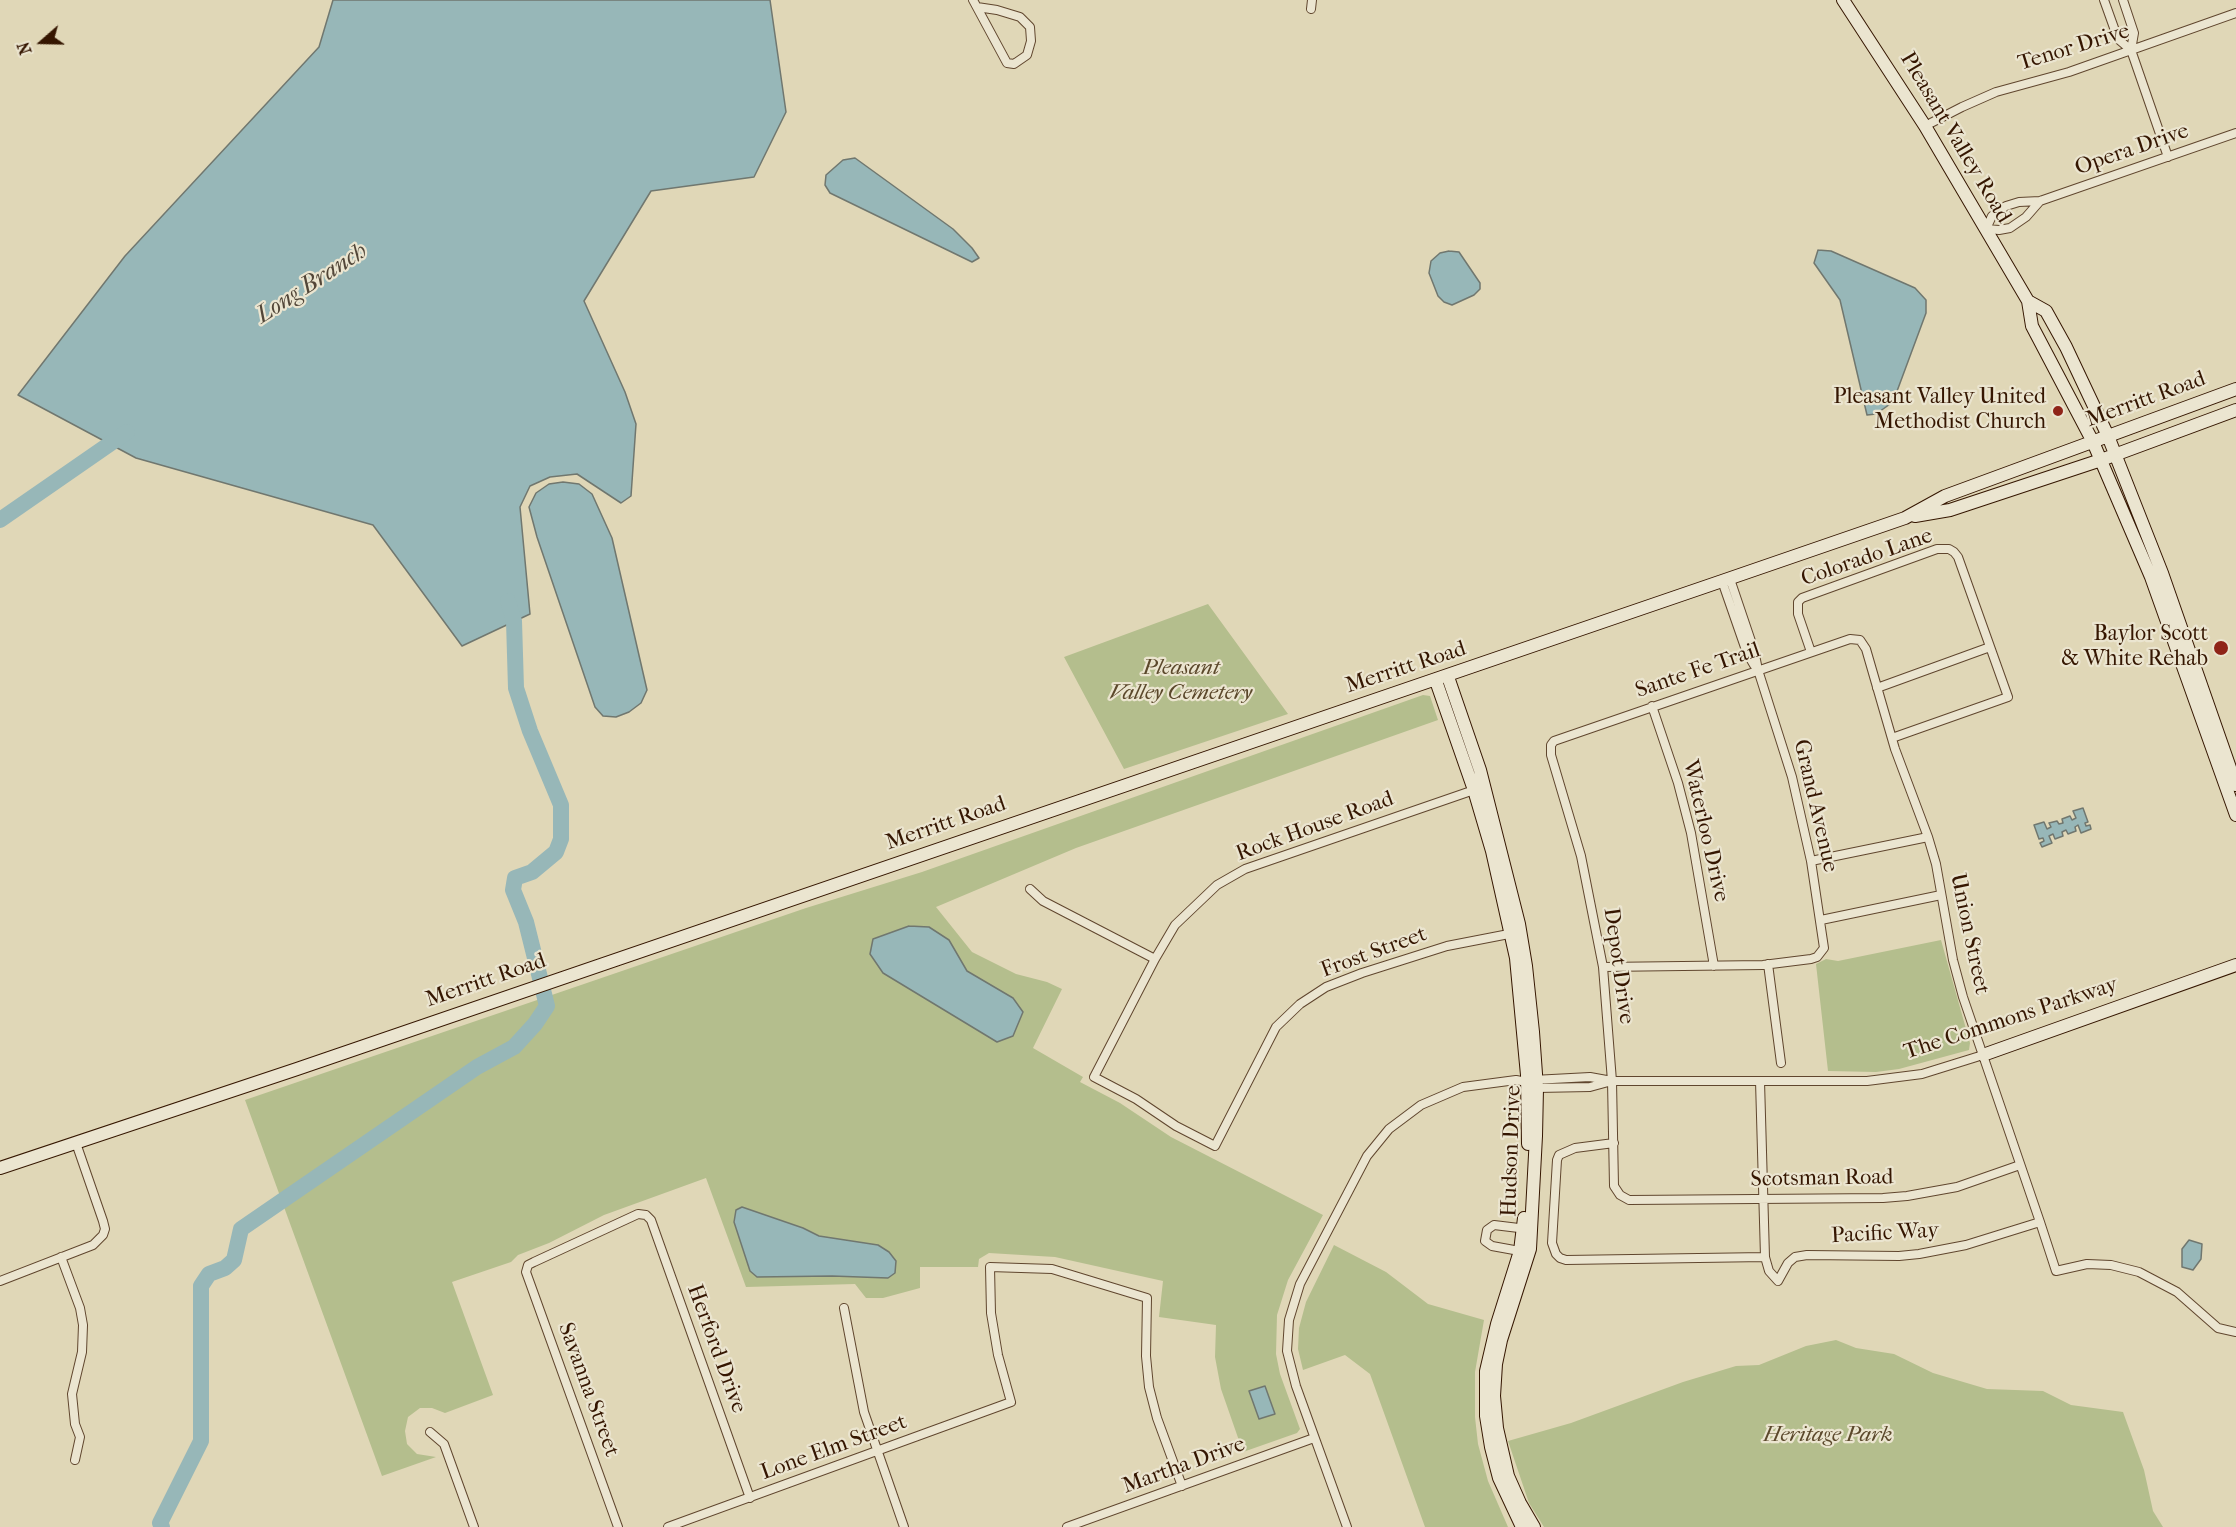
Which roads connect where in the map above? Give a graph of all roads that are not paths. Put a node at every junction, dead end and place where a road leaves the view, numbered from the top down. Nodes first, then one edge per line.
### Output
1 (1843, 0) edge
2 (2104, 0) edge
3 (2123, 0) edge
4 (975, 4) edge
5 (2236, 13) edge
6 (2131, 50) junction
7 (1925, 126) junction
8 (2236, 133) edge
9 (2168, 157) junction
10 (2040, 201) junction
11 (1986, 229) junction
12 (2028, 300) junction
13 (2236, 390) edge
14 (2236, 410) edge
15 (2108, 436) junction
16 (2093, 442) junction
17 (2116, 454) junction
18 (2101, 460) junction
19 (1905, 518) junction
20 (1726, 580) junction
21 (1860, 640) joint
22 (1990, 647) junction
23 (1811, 652) junction
24 (1758, 670) junction
25 (1442, 679) junction
26 (1877, 688) junction
27 (1652, 706) junction
28 (1892, 738) junction
29 (1551, 745) joint
30 (2236, 785) edge
31 (1474, 790) junction
32 (2234, 801) edge
33 (2236, 815) edge
34 (1929, 837) junction
35 (1811, 861) junction
36 (1030, 889) dead end
37 (1941, 895) junction
38 (1821, 920) junction
39 (1516, 933) junction
40 (1155, 959) junction
41 (1768, 964) junction
42 (2236, 965) edge
43 (1714, 966) junction
44 (1603, 967) junction
45 (1983, 1056) junction
46 (1781, 1063) dead end
47 (1094, 1077) joint
48 (1612, 1081) junction
49 (1760, 1081) junction
50 (1533, 1083) junction
51 (76, 1143) junction
52 (1614, 1143) junction
53 (2020, 1165) junction
54 (0, 1168) edge
55 (1620, 1196) joint
56 (1762, 1198) junction
57 (2040, 1222) junction
58 (1527, 1229) junction
59 (1524, 1252) junction
60 (61, 1257) junction
61 (1765, 1257) junction
62 (528, 1265) joint
63 (0, 1281) edge
64 (844, 1308) dead end
65 (2236, 1332) edge
66 (430, 1432) dead end
67 (1314, 1438) junction
68 (878, 1452) junction
69 (75, 1460) dead end
70 (1182, 1486) junction
71 (750, 1498) junction
72 (474, 1527) edge
73 (618, 1527) edge
74 (668, 1527) edge
75 (904, 1527) edge
76 (1067, 1527) edge
77 (1347, 1527) edge
78 (1522, 1527) edge
79 (1534, 1527) edge

1 - 7 street, Pleasant Valley Road
2 - 6 street
3 - 6 street
4 - 4 street
5 - 6 street, Tenor Drive
6 - 7 street, Tenor Drive
6 - 9 street
7 - 11 street, Pleasant Valley Road
8 - 9 street, Opera Drive
9 - 10 street, Opera Drive
10 - 11 street, Opera Drive
10 - 11 street, Opera Drive
11 - 12 street, Pleasant Valley Road
12 - 15 street, Pleasant Valley Road
12 - 16 street, Pleasant Valley Road
13 - 15 street, Merritt Road
14 - 17 street, Merritt Road
15 - 16 street, Merritt Road
15 - 17 street, Pleasant Valley Road
16 - 18 street, Pleasant Valley Road
16 - 19 street, Merritt Road
17 - 18 street, Merritt Road
17 - 30 street, Pleasant Valley Road
18 - 19 street, Merritt Road
18 - 32 street, Pleasant Valley Road
19 - 20 street, Merritt Road
20 - 24 street, Grand Avenue
20 - 25 street, Merritt Road
21 - 23 street, Sante Fe Trail
21 - 26 street, Union Street
22 - 23 street, Colorado Lane
22 - 26 street
22 - 28 street, Colorado Lane
23 - 24 street, Sante Fe Trail
24 - 27 street, Sante Fe Trail
24 - 35 street, Grand Avenue
25 - 31 street, Hudson Drive
25 - 39 street, Hudson Drive
25 - 51 street, Merritt Road
26 - 28 street, Union Street
27 - 29 street, Sante Fe Trail
27 - 43 street, Waterloo Drive
28 - 34 street, Union Street
29 - 44 street, Depot Drive
31 - 39 street, Hudson Drive
31 - 40 street, Rock House Road
32 - 33 street, Pleasant Valley Road
34 - 35 street
34 - 37 street, Union Street
35 - 38 street, Grand Avenue
36 - 40 street
37 - 38 street
37 - 45 street, Union Street
38 - 41 street, Grand Avenue
39 - 47 street, Frost Street
39 - 50 street, Hudson Drive
40 - 47 street, Rock House Road
41 - 43 street
41 - 46 street
42 - 45 street, The Commons Parkway
43 - 44 street
44 - 48 street, Depot Drive
45 - 49 street, The Commons Parkway
45 - 53 street, Union Street
48 - 49 street, The Commons Parkway
48 - 50 street, The Commons Parkway
48 - 52 street, Depot Drive
49 - 56 street
50 - 58 street, Hudson Drive
50 - 67 street, The Commons Parkway
51 - 54 street, Merritt Road
51 - 60 street
52 - 55 street, Depot Drive
52 - 61 street
53 - 56 street, Scotsman Road
53 - 57 street, Union Street
55 - 56 street, Scotsman Road
56 - 61 street
57 - 61 street, Pacific Way
57 - 65 street, Union Street
58 - 59 street, Hudson Drive
58 - 59 street
59 - 78 street, Hudson Drive
59 - 79 street, Hudson Drive
60 - 63 street
60 - 69 street
62 - 71 street, Herford Drive
62 - 73 street, Savanna Street
64 - 68 street
66 - 72 street
67 - 70 street, Martha Drive
67 - 77 street, The Commons Parkway
68 - 70 street, Lone Elm Street
68 - 71 street, Lone Elm Street
68 - 75 street
70 - 76 street, Martha Drive
71 - 74 street, Lone Elm Street

